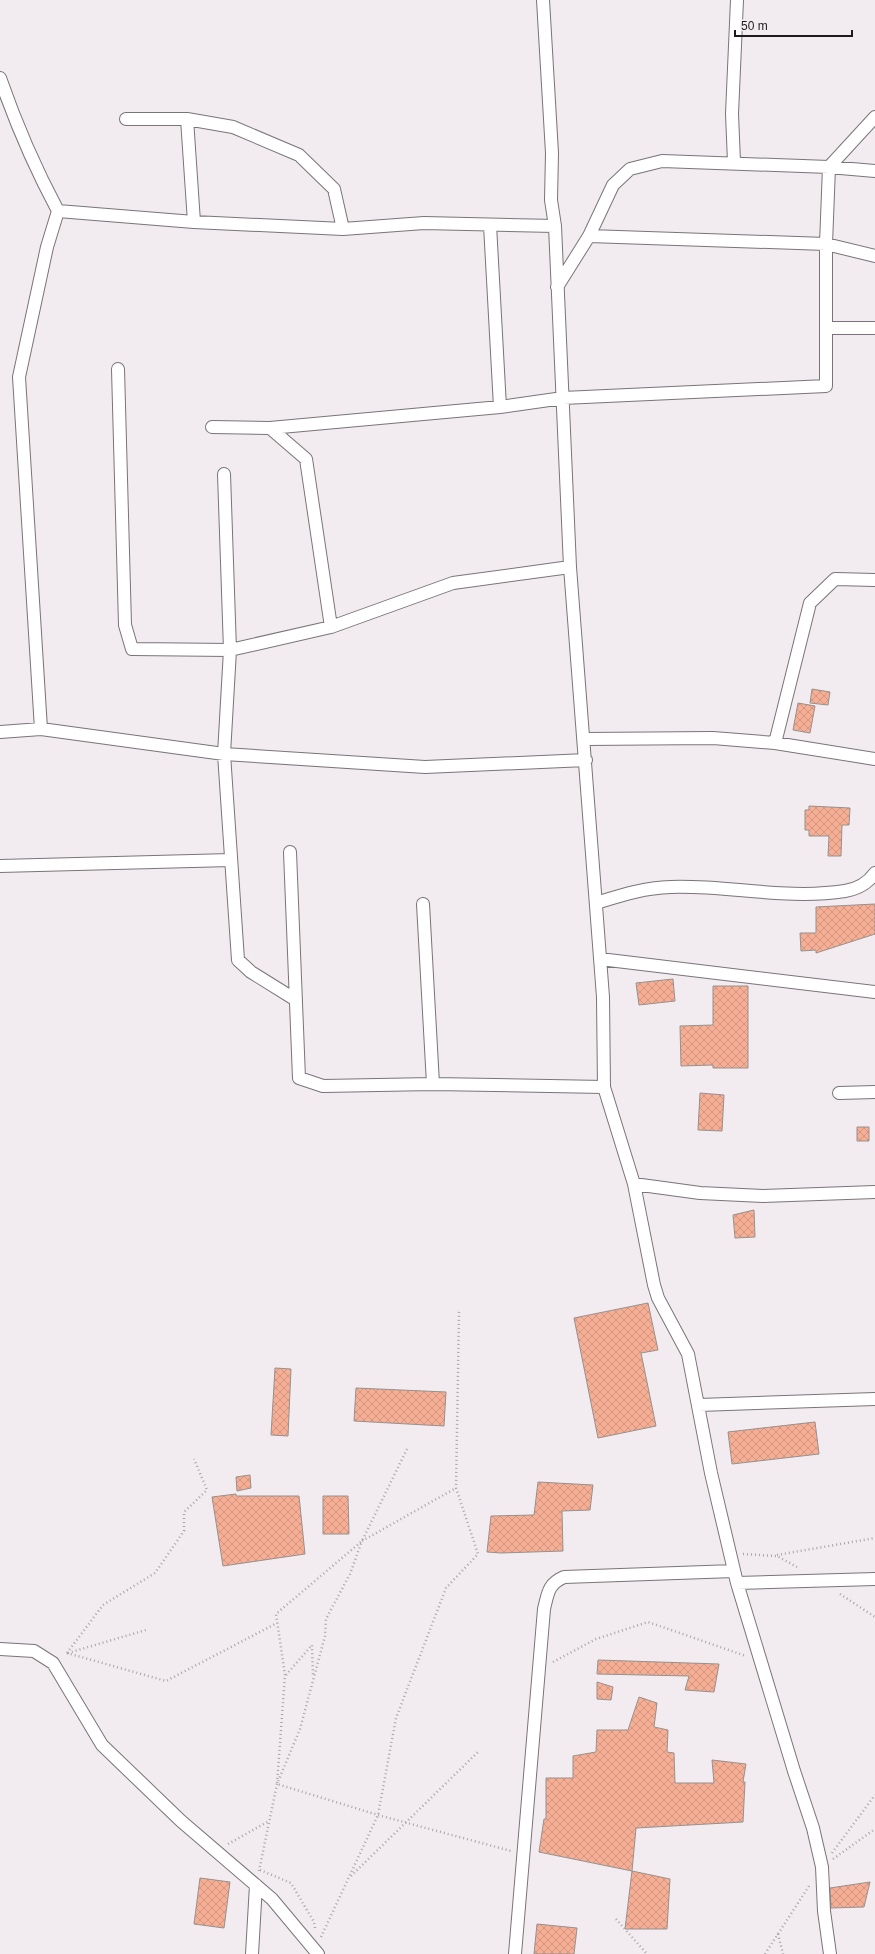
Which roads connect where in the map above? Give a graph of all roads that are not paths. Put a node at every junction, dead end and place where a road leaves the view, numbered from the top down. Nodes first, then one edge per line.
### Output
1 (543, 0) edge
2 (737, 0) edge
3 (0, 78) edge
4 (875, 117) edge
5 (126, 119) dead end
6 (187, 119) junction
7 (734, 162) junction
8 (829, 167) junction
9 (875, 172) edge
10 (58, 211) junction
11 (194, 222) junction
12 (490, 225) junction
13 (555, 226) junction
14 (343, 229) junction
15 (589, 236) junction
16 (826, 244) junction
17 (875, 256) edge
18 (557, 287) junction
19 (826, 328) junction
20 (875, 328) edge
21 (118, 369) dead end
22 (563, 398) junction
23 (500, 407) junction
24 (212, 427) dead end
25 (270, 428) junction
26 (224, 474) dead end
27 (570, 567) junction
28 (875, 580) edge
29 (331, 627) junction
30 (230, 650) junction
31 (41, 729) junction
32 (0, 732) edge
33 (584, 739) junction
34 (775, 743) junction
35 (224, 754) junction
36 (875, 759) edge
37 (586, 760) junction
38 (290, 852) dead end
39 (231, 860) junction
40 (0, 866) edge
41 (875, 873) edge
42 (596, 903) junction
43 (423, 904) dead end
44 (600, 959) junction
45 (875, 992) edge
46 (296, 1000) junction
47 (433, 1084) junction
48 (604, 1087) junction
49 (839, 1092) dead end
50 (875, 1092) edge
51 (634, 1184) junction
52 (875, 1192) edge
53 (875, 1399) edge
54 (699, 1405) junction
55 (736, 1577) junction
56 (875, 1579) edge
57 (0, 1649) edge
58 (256, 1885) junction
59 (317, 1952) edge
60 (252, 1954) edge
61 (515, 1954) edge
62 (830, 1954) edge

1 - 13 street
2 - 7 street
3 - 10 street
4 - 8 street
5 - 6 street
6 - 11 street
6 - 14 street
7 - 8 street
7 - 15 street
8 - 9 street
8 - 16 street
10 - 11 street
10 - 31 street
11 - 14 street
12 - 13 street
12 - 14 street
12 - 23 street
13 - 18 street
15 - 16 street
15 - 18 street
16 - 17 street
16 - 19 street
18 - 22 street
19 - 20 street
19 - 22 street
21 - 30 street
22 - 23 street
22 - 27 street
23 - 25 street
24 - 25 street
25 - 29 street
26 - 30 street
27 - 29 street
27 - 33 street
28 - 34 street
29 - 30 street
30 - 35 street
31 - 32 street
31 - 35 street
33 - 34 street
33 - 37 street
34 - 36 street
35 - 37 street
35 - 39 street
37 - 42 street
38 - 46 street
39 - 40 street
39 - 46 street
41 - 42 street
42 - 44 street
43 - 47 street
44 - 45 street
44 - 48 street
46 - 47 street
47 - 48 street
48 - 51 street
49 - 50 street
51 - 52 street
51 - 54 street
53 - 54 street
54 - 55 street
55 - 56 street
55 - 61 street
55 - 62 street
57 - 58 street
58 - 59 street
58 - 60 street

